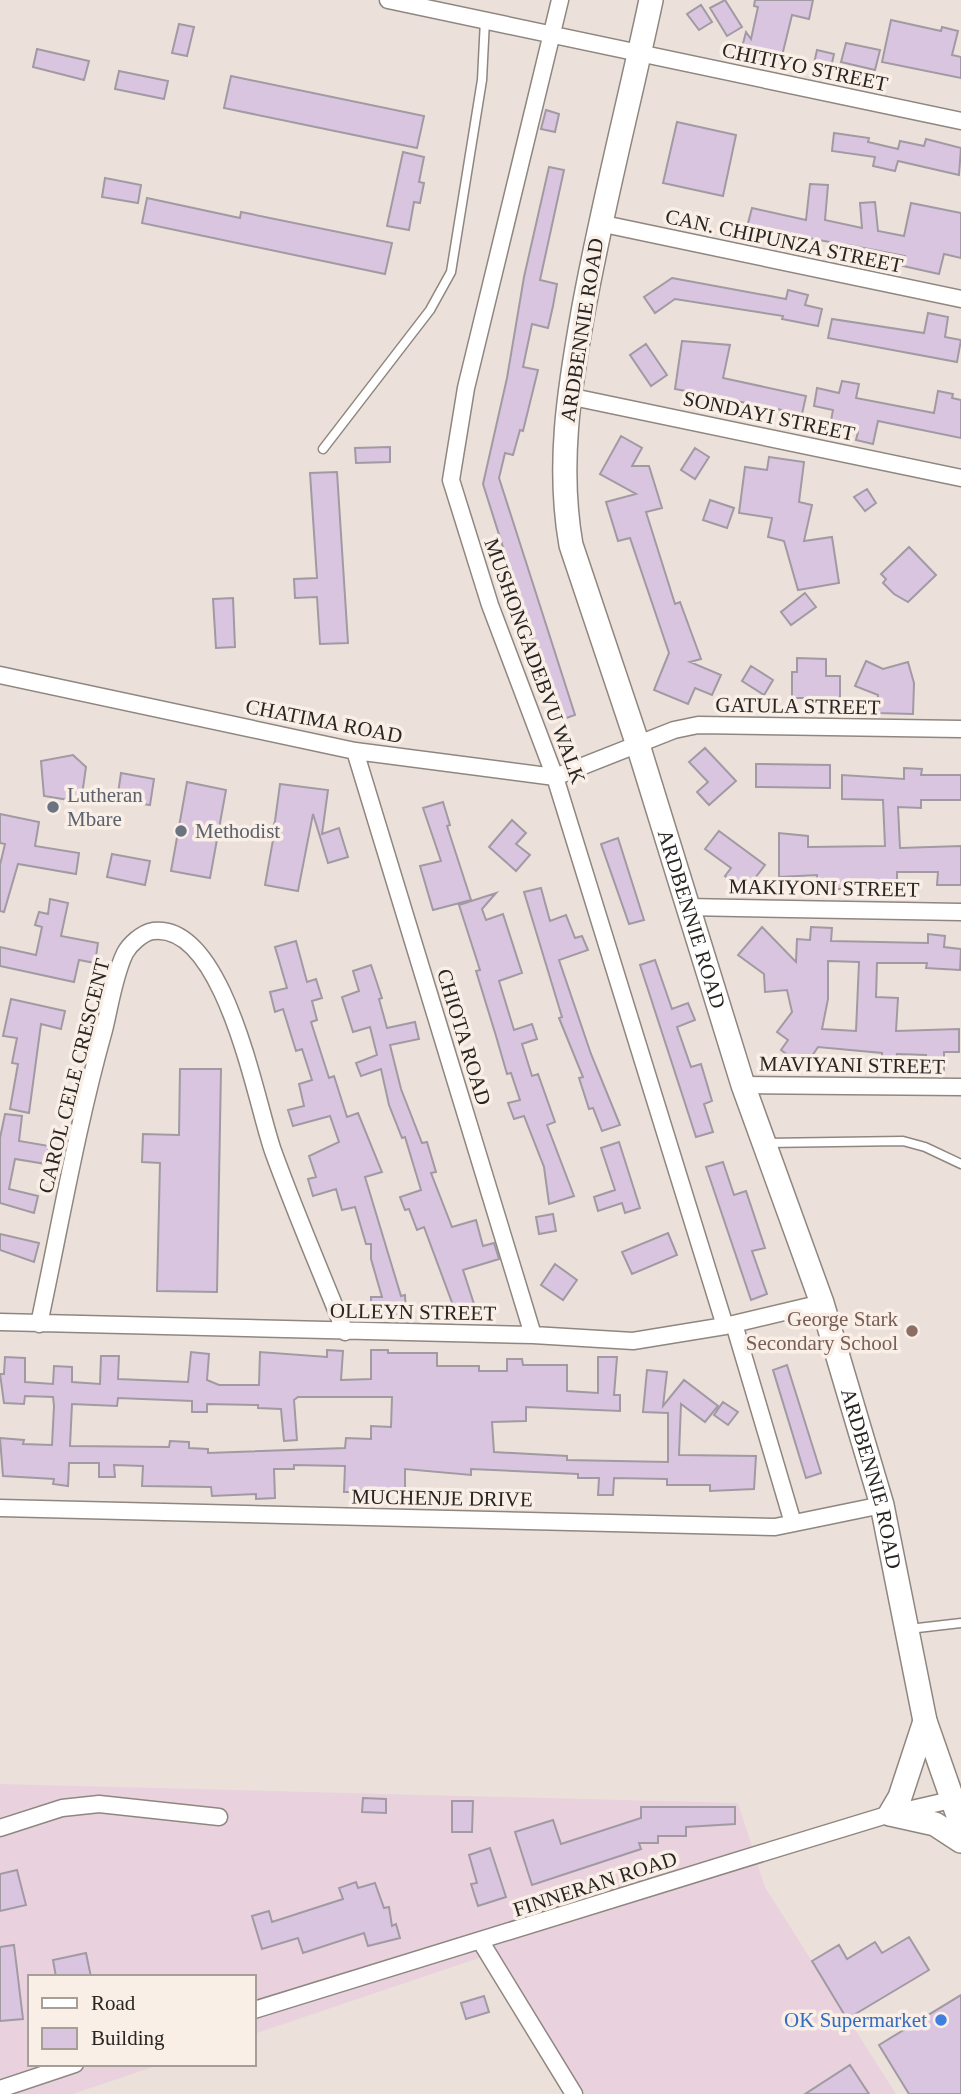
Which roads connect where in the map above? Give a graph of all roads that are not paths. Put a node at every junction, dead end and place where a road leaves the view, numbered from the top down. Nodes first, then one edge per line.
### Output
1 (388, 0) edge
2 (559, 0) edge
3 (651, 0) edge
4 (485, 20) junction
5 (550, 36) junction
6 (640, 53) junction
7 (961, 121) edge
8 (599, 223) junction
9 (961, 299) edge
10 (568, 396) junction
11 (323, 449) dead end
12 (961, 478) edge
13 (0, 675) edge
14 (961, 729) edge
15 (638, 745) junction
16 (355, 751) junction
17 (555, 777) junction
18 (685, 907) junction
19 (961, 912) edge
20 (743, 1085) junction
21 (961, 1087) edge
22 (763, 1143) junction
23 (961, 1164) edge
24 (822, 1303) junction
25 (0, 1322) edge
26 (39, 1324) junction
27 (730, 1325) junction
28 (345, 1332) junction
29 (533, 1335) junction
30 (882, 1505) junction
31 (0, 1507) edge
32 (793, 1523) junction
33 (961, 1623) edge
34 (909, 1629) junction
35 (925, 1721) junction
36 (951, 1800) junction
37 (890, 1814) junction
38 (219, 1816) dead end
39 (961, 1824) edge
40 (0, 1828) edge
41 (961, 1841) edge
42 (481, 1942) junction
43 (256, 2009) edge
44 (69, 2066) edge
45 (0, 2089) edge
46 (574, 2094) edge

1 - 4 street, CHITIYO STREET
2 - 5 street, MUSHONGADEBVU WALK
3 - 6 main road, ARDBENNIE ROAD
4 - 5 street, CHITIYO STREET
4 - 11 lane
5 - 6 street, CHITIYO STREET
5 - 17 street, MUSHONGADEBVU WALK
6 - 7 street, CHITIYO STREET
6 - 8 main road, ARDBENNIE ROAD
8 - 9 street, CAN. CHIPUNZA STREET
8 - 10 main road, ARDBENNIE ROAD
10 - 12 street, SONDAYI STREET
10 - 15 main road, ARDBENNIE ROAD
13 - 16 street, CHATIMA ROAD
14 - 15 street, GATULA STREET
15 - 17 street, CHATIMA ROAD
15 - 18 main road, ARDBENNIE ROAD
16 - 17 street, CHATIMA ROAD
16 - 29 street, CHIOTA ROAD
17 - 27 street, MUSHONGADEBVU WALK
18 - 19 street, MAKIYONI STREET
18 - 20 main road, ARDBENNIE ROAD
20 - 21 street, MAVIYANI STREET
20 - 22 main road, ARDBENNIE ROAD
22 - 23 lane
22 - 24 main road, ARDBENNIE ROAD
24 - 27 street, OLLEYN STREET
24 - 30 main road, ARDBENNIE ROAD
25 - 26 street, OLLEYN STREET
26 - 28 street, OLLEYN STREET
26 - 28 street, CAROL CELE CRESCENT
27 - 29 street, OLLEYN STREET
27 - 32 street, MUSHONGADEBVU WALK
28 - 29 street, OLLEYN STREET
30 - 32 street, MUCHENJE DRIVE
30 - 34 main road, ARDBENNIE ROAD
31 - 32 street, MUCHENJE DRIVE
33 - 34 lane
34 - 35 main road, ARDBENNIE ROAD
35 - 36 main road, ARDBENNIE ROAD
35 - 37 main road
36 - 37 street, FINNERAN ROAD
36 - 39 main road, ARDBENNIE ROAD
37 - 41 main road
37 - 42 street, FINNERAN ROAD
38 - 40 street
42 - 43 street, FINNERAN ROAD
42 - 46 street
44 - 45 street

